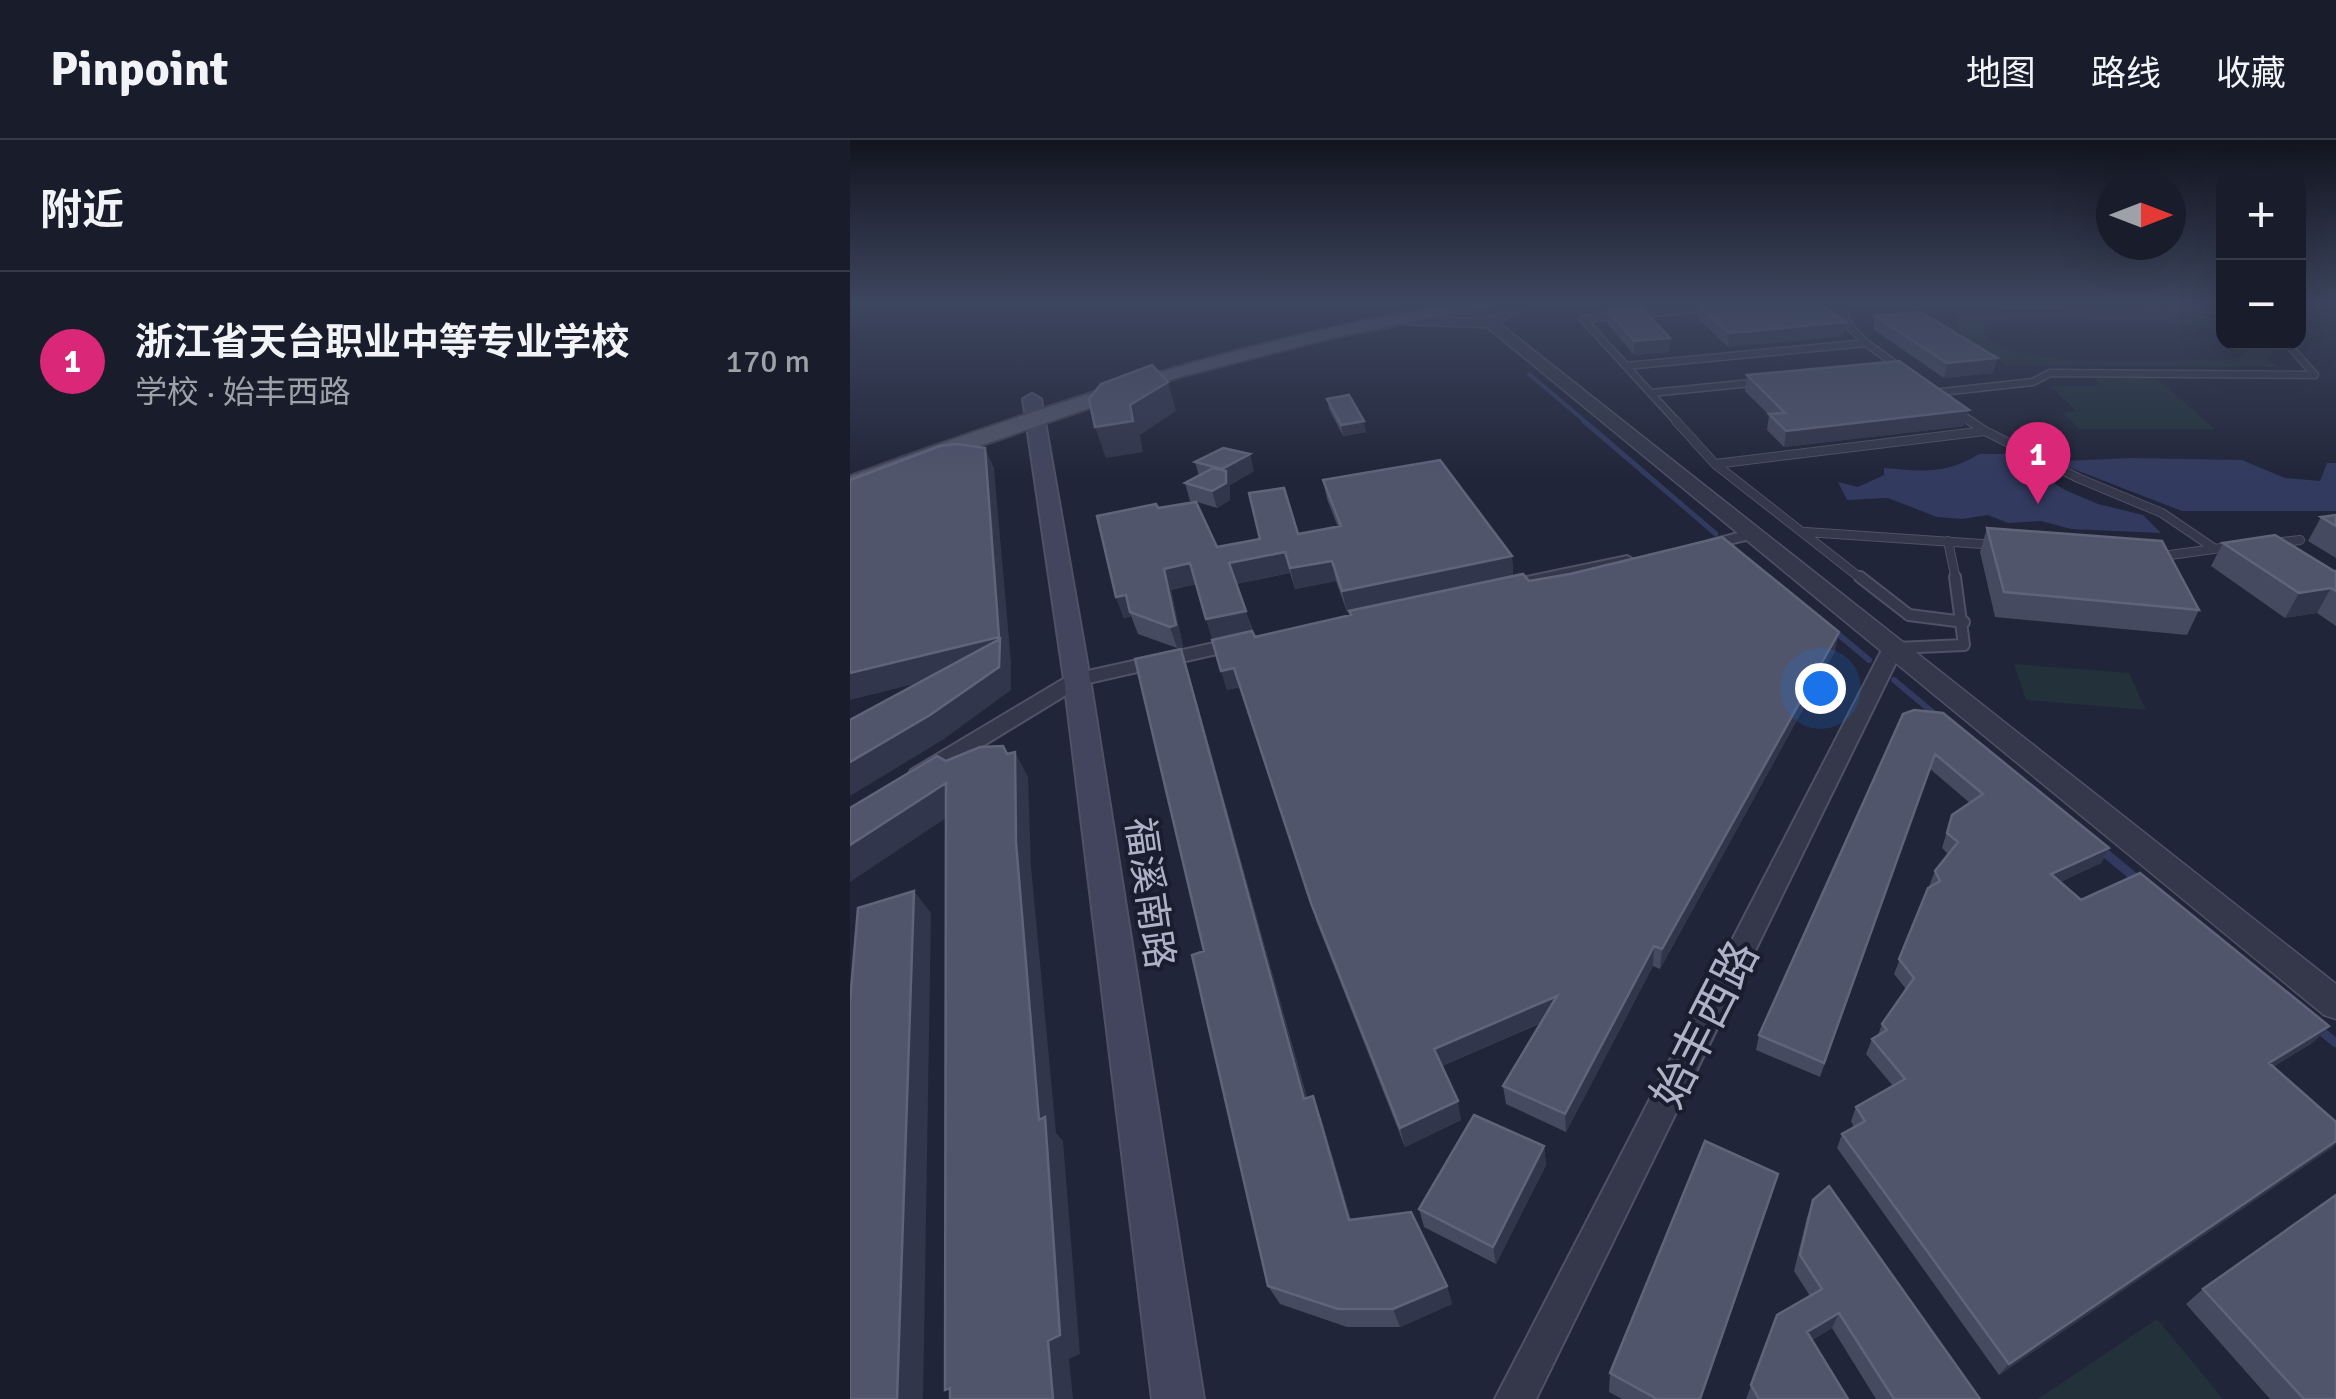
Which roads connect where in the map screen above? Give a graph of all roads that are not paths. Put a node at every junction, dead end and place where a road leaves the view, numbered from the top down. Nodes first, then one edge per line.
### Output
1 (1165, 361) edge
2 (1206, 361) edge
3 (1540, 361) edge
4 (1621, 361) edge
5 (1681, 361) edge
6 (1891, 361) edge
7 (2303, 361) edge
8 (1626, 366) junction
9 (1881, 369) edge
10 (1766, 381) edge
11 (1651, 393) junction
12 (1034, 407) junction
13 (1985, 432) junction
14 (1715, 464) junction
15 (850, 465) edge
16 (850, 484) edge
17 (1802, 532) junction
18 (1753, 534) junction
19 (2300, 540) dead end
20 (1948, 542) junction
21 (2266, 544) edge
22 (2248, 545) edge
23 (2006, 546) edge
24 (2214, 548) junction
25 (2140, 556) edge
26 (1484, 591) edge
27 (1964, 622) junction
28 (1254, 640) edge
29 (1893, 648) junction
30 (1078, 679) junction
31 (898, 788) edge
32 (2336, 1004) edge
33 (1178, 1399) edge
34 (1515, 1399) edge

1 - 12 main road
2 - 12 main road
3 - 18 street
4 - 8 lane
5 - 8 lane
6 - 9 lane
7 - 13 lane
8 - 11 lane
10 - 11 lane
11 - 14 lane
12 - 15 main road
12 - 16 main road
12 - 30 main road, 福溪南路
13 - 14 lane
13 - 24 lane
14 - 17 lane
17 - 20 lane
17 - 27 lane
18 - 26 street
18 - 29 street
19 - 21 lane
20 - 23 lane
20 - 27 lane
22 - 24 lane
24 - 25 lane
27 - 29 lane
28 - 30 street
29 - 32 street
29 - 34 street, 始丰西路
30 - 31 street
30 - 33 main road, 福溪南路

